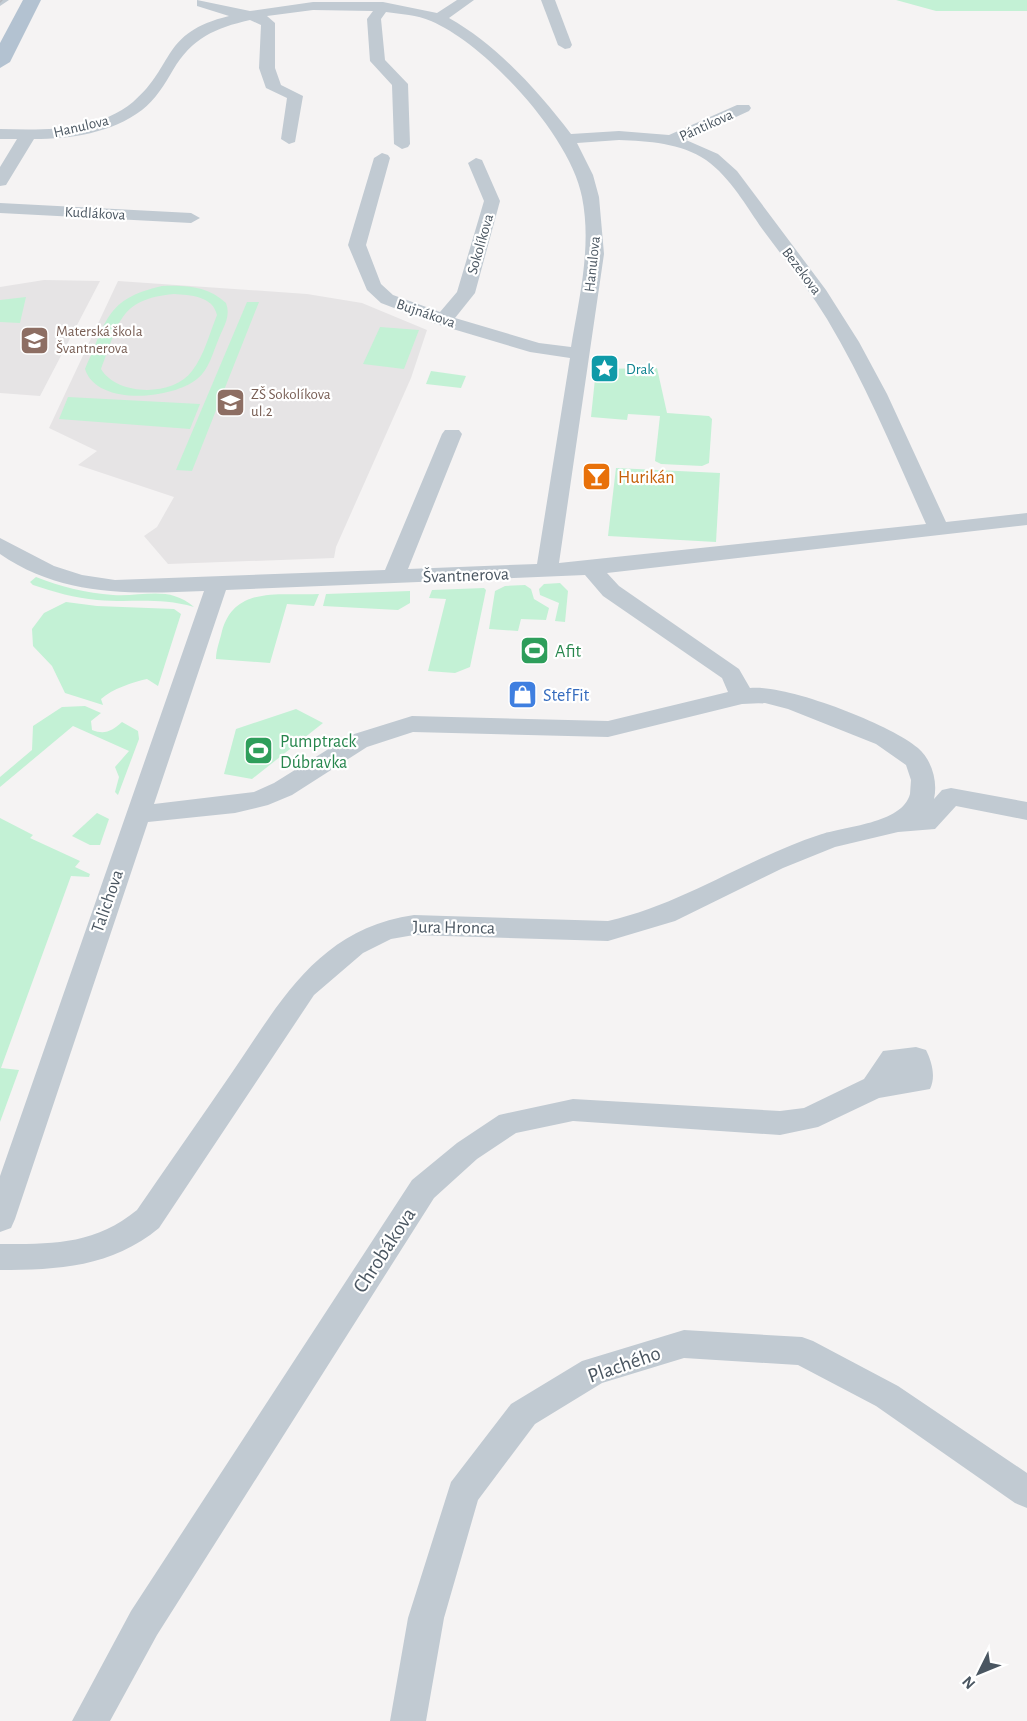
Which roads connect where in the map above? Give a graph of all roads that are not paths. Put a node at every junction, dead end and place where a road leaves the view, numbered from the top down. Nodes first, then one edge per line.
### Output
1 (32, 0) edge
2 (467, 0) edge
3 (548, 0) edge
4 (203, 2) edge
5 (383, 6) junction
6 (246, 16) junction
7 (438, 19) junction
8 (195, 34) junction
9 (565, 45) dead end
10 (0, 62) edge
11 (743, 108) dead end
12 (0, 134) edge
13 (27, 135) junction
14 (289, 139) dead end
15 (568, 140) junction
16 (670, 141) junction
17 (402, 144) dead end
18 (382, 158) dead end
19 (476, 163) dead end
20 (0, 181) edge
21 (0, 208) edge
22 (191, 218) dead end
23 (443, 320) junction
24 (579, 354) junction
25 (452, 434) dead end
26 (1027, 520) edge
27 (939, 529) junction
28 (0, 544) edge
29 (591, 568) junction
30 (547, 571) junction
31 (393, 578) junction
32 (217, 584) junction
33 (742, 696) junction
34 (1027, 811) edge
35 (136, 815) junction
36 (903, 817) junction
37 (874, 1087) dead end
38 (0, 1220) edge
39 (0, 1257) edge
40 (1027, 1491) edge
41 (90, 1721) edge
42 (408, 1721) edge

1 - 10 main road
2 - 7 street
3 - 9 street
4 - 6 street
4 - 8 street
5 - 6 street, Hanulova
5 - 7 street, Hanulova
5 - 17 street
6 - 8 street, Hanulova
6 - 14 street
7 - 15 street, Hanulova
8 - 13 street, Hanulova
11 - 16 street, Pántikova
12 - 13 street, Hanulova
13 - 20 street
15 - 16 street, Bezekova
15 - 24 street, Hanulova
16 - 27 street, Bezekova
18 - 23 street, Bujnákova
19 - 23 street, Sokolíkova
21 - 22 street, Kudlákova
23 - 24 street, Bujnákova
24 - 30 street, Hanulova
25 - 31 street
26 - 27 street, Švantnerova
27 - 29 street, Švantnerova
28 - 32 street, Švantnerova
29 - 30 street, Švantnerova
29 - 33 street
30 - 31 street, Švantnerova
31 - 32 street, Švantnerova
32 - 35 street, Talichova
33 - 35 street
33 - 36 street
34 - 36 street, Jura Hronca
35 - 38 street, Talichova
36 - 39 street, Jura Hronca
37 - 41 street, Chrobákova
40 - 42 street, Plachého

